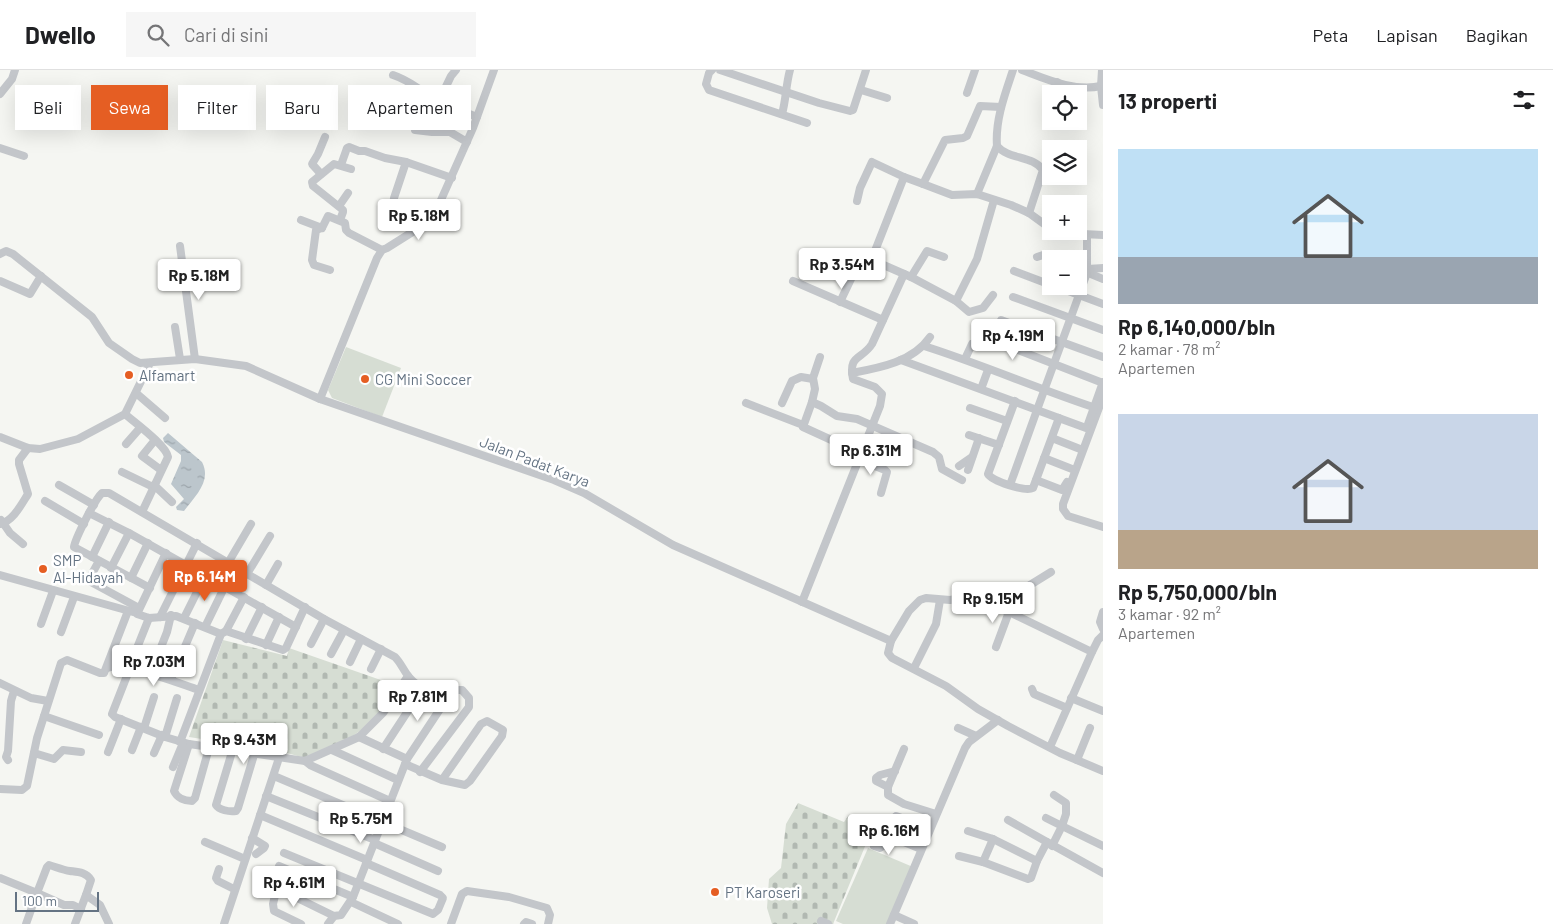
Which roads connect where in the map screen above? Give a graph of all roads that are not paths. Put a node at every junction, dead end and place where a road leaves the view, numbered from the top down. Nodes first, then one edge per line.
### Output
1 (16, 70) edge
2 (456, 70) edge
3 (494, 70) edge
4 (712, 70) edge
5 (720, 70) edge
6 (790, 70) edge
7 (865, 70) edge
8 (975, 70) edge
9 (1013, 70) edge
10 (1022, 70) edge
11 (1102, 70) edge
12 (393, 75) dead end
13 (1057, 82) junction
14 (414, 85) edge
15 (447, 85) edge
16 (1057, 85) edge
17 (1101, 86) junction
18 (861, 90) junction
19 (787, 93) junction
20 (967, 93) dead end
21 (0, 94) edge
22 (887, 98) dead end
23 (1103, 105) edge
24 (1001, 106) junction
25 (471, 114) edge
26 (782, 114) junction
27 (477, 117) junction
28 (807, 123) dead end
29 (416, 130) dead end
30 (325, 137) dead end
31 (467, 142) junction
32 (998, 146) junction
33 (0, 148) edge
34 (24, 156) dead end
35 (406, 162) junction
36 (341, 165) junction
37 (351, 169) dead end
38 (321, 174) junction
39 (904, 177) junction
40 (452, 178) junction
41 (923, 184) junction
42 (348, 193) dead end
43 (977, 194) junction
44 (394, 198) dead end
45 (994, 200) junction
46 (858, 201) dead end
47 (339, 206) junction
48 (1029, 213) junction
49 (301, 220) dead end
50 (340, 220) junction
51 (1042, 222) edge
52 (322, 228) junction
53 (1087, 234) edge
54 (1103, 235) edge
55 (180, 246) dead end
56 (382, 250) junction
57 (0, 254) edge
58 (1042, 255) edge
59 (873, 256) junction
60 (944, 257) dead end
61 (1037, 257) dead end
62 (1103, 268) edge
63 (330, 270) dead end
64 (1014, 271) dead end
65 (1087, 271) joint
66 (908, 275) junction
67 (41, 276) junction
68 (1103, 279) edge
69 (0, 281) edge
70 (793, 281) dead end
71 (1042, 282) edge
72 (993, 295) dead end
73 (1078, 295) joint
74 (1013, 297) dead end
75 (840, 302) junction
76 (956, 302) junction
77 (1103, 304) edge
78 (1070, 318) junction
79 (883, 320) junction
80 (1001, 320) dead end
81 (175, 327) dead end
82 (1103, 330) edge
83 (982, 336) dead end
84 (930, 337) dead end
85 (1062, 341) junction
86 (972, 344) dead end
87 (924, 346) junction
88 (820, 356) dead end
89 (1103, 357) edge
90 (180, 359) junction
91 (195, 359) junction
92 (965, 359) junction
93 (901, 360) junction
94 (150, 363) junction
95 (1054, 365) junction
96 (988, 370) junction
97 (852, 372) junction
98 (812, 380) junction
99 (1103, 382) edge
100 (981, 389) junction
101 (1044, 390) junction
102 (136, 393) junction
103 (320, 400) junction
104 (746, 402) dead end
105 (812, 402) junction
106 (1015, 402) junction
107 (782, 403) dead end
108 (1100, 403) edge
109 (970, 408) dead end
110 (1037, 410) junction
111 (125, 414) junction
112 (165, 418) dead end
113 (1059, 418) junction
114 (1007, 421) junction
115 (803, 425) junction
116 (872, 426) junction
117 (140, 428) junction
118 (1086, 428) junction
119 (969, 434) dead end
120 (0, 437) edge
121 (979, 438) junction
122 (1052, 438) junction
123 (155, 440) junction
124 (126, 444) dead end
125 (999, 445) junction
126 (28, 448) junction
127 (1080, 449) junction
128 (972, 456) junction
129 (861, 457) junction
130 (1044, 458) junction
131 (960, 466) dead end
132 (1072, 469) junction
133 (162, 470) junction
134 (968, 470) dead end
135 (122, 472) dead end
136 (962, 480) dead end
137 (1036, 480) junction
138 (60, 485) dead end
139 (1010, 485) junction
140 (154, 486) junction
141 (881, 493) dead end
142 (45, 501) dead end
143 (172, 502) dead end
144 (94, 504) junction
145 (142, 512) junction
146 (89, 513) junction
147 (2, 522) edge
148 (109, 522) junction
149 (84, 524) junction
150 (251, 524) dead end
151 (1103, 527) edge
152 (129, 533) junction
153 (270, 536) dead end
154 (148, 543) junction
155 (197, 543) junction
156 (23, 544) dead end
157 (166, 553) junction
158 (95, 559) junction
159 (228, 563) junction
160 (186, 564) junction
161 (278, 564) dead end
162 (111, 568) junction
163 (1051, 572) dead end
164 (247, 574) junction
165 (0, 575) edge
166 (206, 576) junction
167 (131, 578) junction
168 (266, 585) junction
169 (225, 586) junction
170 (150, 588) junction
171 (53, 591) junction
172 (74, 597) junction
173 (244, 597) junction
174 (940, 600) junction
175 (802, 602) junction
176 (305, 607) junction
177 (262, 608) junction
178 (128, 611) junction
179 (138, 611) junction
180 (1103, 612) edge
181 (1012, 614) junction
182 (171, 616) junction
183 (160, 617) junction
184 (279, 617) junction
185 (150, 618) junction
186 (184, 618) junction
187 (324, 618) junction
188 (195, 623) junction
189 (41, 624) dead end
190 (205, 627) junction
191 (296, 627) junction
192 (1103, 629) edge
193 (344, 630) junction
194 (61, 632) dead end
195 (223, 633) junction
196 (1103, 635) edge
197 (246, 639) junction
198 (361, 639) junction
199 (891, 641) junction
200 (311, 644) dead end
201 (266, 645) junction
202 (996, 647) dead end
203 (381, 649) junction
204 (1092, 652) junction
205 (331, 654) dead end
206 (350, 662) dead end
207 (130, 665) junction
208 (107, 668) junction
209 (914, 668) junction
210 (371, 669) dead end
211 (152, 670) dead end
212 (408, 676) junction
213 (172, 677) dead end
214 (0, 683) edge
215 (423, 688) junction
216 (1032, 689) dead end
217 (199, 690) junction
218 (14, 691) junction
219 (154, 697) dead end
220 (448, 697) junction
221 (177, 698) dead end
222 (1071, 698) junction
223 (48, 701) junction
224 (1066, 708) junction
225 (1103, 711) edge
226 (44, 716) junction
227 (121, 720) junction
228 (998, 720) junction
229 (142, 728) junction
230 (958, 728) dead end
231 (1090, 728) dead end
232 (98, 735) dead end
233 (163, 736) junction
234 (976, 736) junction
235 (359, 737) junction
236 (184, 743) junction
237 (1050, 747) junction
238 (209, 748) junction
239 (383, 749) junction
240 (904, 749) dead end
241 (132, 750) dead end
242 (332, 750) junction
243 (81, 752) dead end
244 (108, 752) dead end
245 (232, 752) junction
246 (34, 753) junction
247 (154, 753) dead end
248 (254, 755) junction
249 (5, 758) edge
250 (279, 758) junction
251 (1077, 760) junction
252 (306, 761) junction
253 (406, 762) junction
254 (173, 767) dead end
255 (895, 771) junction
256 (1103, 771) edge
257 (420, 772) junction
258 (274, 776) junction
259 (398, 780) junction
260 (442, 780) junction
261 (888, 787) junction
262 (0, 789) edge
263 (1054, 794) dead end
264 (266, 796) junction
265 (390, 801) junction
266 (936, 814) junction
267 (260, 815) junction
268 (1046, 818) dead end
269 (1008, 820) dead end
270 (382, 822) junction
271 (1062, 826) junction
272 (930, 828) junction
273 (968, 831) dead end
274 (887, 835) junction
275 (252, 838) junction
276 (993, 839) junction
277 (205, 842) dead end
278 (374, 842) junction
279 (1050, 844) junction
280 (874, 846) dead end
281 (1103, 846) edge
282 (442, 847) dead end
283 (921, 849) junction
284 (284, 853) dead end
285 (256, 854) dead end
286 (959, 856) dead end
287 (245, 859) junction
288 (366, 862) junction
289 (983, 862) junction
290 (1037, 862) junction
291 (279, 866) dead end
292 (219, 869) dead end
293 (438, 871) dead end
294 (1103, 873) edge
295 (0, 878) edge
296 (359, 883) junction
297 (234, 889) junction
298 (37, 893) junction
299 (86, 895) junction
300 (352, 899) junction
301 (81, 909) junction
302 (334, 916) junction
303 (898, 919) edge
304 (26, 924) edge
305 (75, 924) edge
306 (109, 924) edge
307 (224, 924) edge
308 (301, 924) edge
309 (328, 924) edge
310 (398, 924) edge
311 (451, 924) edge
312 (524, 924) edge
313 (532, 924) edge
314 (548, 924) edge
315 (890, 924) edge
316 (914, 924) edge

1 - 21 street
2 - 15 street
3 - 27 street
4 - 26 street
5 - 19 street
6 - 19 street
7 - 18 street
8 - 20 street
9 - 24 street
10 - 13 street
11 - 17 street
12 - 14 street
13 - 16 street
13 - 17 street
17 - 23 street
18 - 19 street
18 - 22 street
19 - 26 street
24 - 32 street
24 - 41 street
25 - 27 street
26 - 28 street
27 - 31 street
29 - 31 street
30 - 38 street
31 - 40 street
32 - 43 street
32 - 48 street
33 - 34 street
35 - 36 street
35 - 40 street
35 - 44 street
36 - 37 street
36 - 38 street
38 - 47 street
39 - 41 street
39 - 46 street
39 - 59 street
40 - 56 street
41 - 43 street
42 - 47 street
43 - 45 street
45 - 48 street
45 - 76 street
47 - 50 street
48 - 51 street
49 - 52 street
50 - 52 street
50 - 56 street
52 - 63 street
53 - 54 street
55 - 91 street
56 - 103 street
57 - 67 street, Jalan Padat Karya
58 - 61 street
59 - 66 street
59 - 75 street
60 - 66 street
62 - 65 street
64 - 71 street
65 - 68 street
66 - 76 street
66 - 79 street
67 - 69 street
67 - 94 street, Jalan Padat Karya
70 - 75 street
72 - 76 street
73 - 77 street
73 - 78 street
74 - 78 street
75 - 79 street
78 - 82 street
78 - 85 street
79 - 97 street
80 - 85 street
81 - 90 street
83 - 95 street
84 - 87 street
85 - 89 street
85 - 95 street
86 - 92 street
87 - 92 street
87 - 93 street
88 - 98 street
90 - 91 street, Jalan Padat Karya
90 - 94 street, Jalan Padat Karya
91 - 103 street, Jalan Padat Karya
92 - 96 street
93 - 97 street
93 - 100 street
94 - 102 street
95 - 99 street
95 - 101 street
96 - 100 street
96 - 101 street
97 - 116 street
98 - 105 street
98 - 107 street
99 - 108 street
100 - 106 street
101 - 108 street
101 - 110 street
102 - 111 street
102 - 112 street
103 - 175 street, Jalan Padat Karya
104 - 115 street
105 - 115 street
105 - 116 street
106 - 110 street
106 - 114 street
108 - 118 street
108 - 151 street
109 - 114 street
110 - 113 street
110 - 139 street
111 - 117 street
111 - 126 street
113 - 118 street
113 - 122 street
114 - 125 street
115 - 129 street
116 - 129 street
116 - 136 street
117 - 123 street
117 - 124 street
118 - 127 street
119 - 121 street
120 - 126 street
121 - 125 street
121 - 128 street
122 - 127 street
122 - 130 street
123 - 133 street
123 - 133 street
125 - 139 street
126 - 147 street
127 - 132 street
128 - 131 street
128 - 134 street
129 - 141 street
129 - 175 street
130 - 132 street
130 - 137 street
132 - 137 street
133 - 140 street
135 - 140 street
137 - 139 street
138 - 144 street
140 - 143 street
140 - 145 street
142 - 149 street
144 - 145 street
144 - 146 street
145 - 155 street
146 - 148 street
146 - 149 street
147 - 156 street
148 - 152 street
148 - 158 street
149 - 158 street
150 - 159 street
152 - 154 street
152 - 162 street
153 - 164 street
154 - 157 street
154 - 167 street
155 - 159 street
155 - 160 street
157 - 160 street
157 - 170 street
158 - 162 street
158 - 179 street
159 - 164 street
160 - 166 street
160 - 183 street
161 - 168 street
162 - 167 street
163 - 181 street
164 - 168 street
165 - 171 street
166 - 169 street
166 - 186 street
167 - 170 street
168 - 176 street
169 - 173 street
169 - 190 street
170 - 179 street
171 - 172 street
171 - 189 street
172 - 178 street
172 - 194 street
173 - 177 street
173 - 195 street
174 - 181 street
174 - 199 street
174 - 209 street
175 - 199 street, Jalan Padat Karya
176 - 187 street
176 - 191 street
177 - 184 street
177 - 197 street
178 - 179 street
178 - 208 street
179 - 185 street
180 - 192 street
181 - 202 street
181 - 204 street
182 - 183 street
182 - 186 street
182 - 211 street
183 - 185 street
184 - 191 street
184 - 201 street
185 - 207 street
186 - 188 street
187 - 193 street
187 - 200 street
188 - 190 street
188 - 213 street
190 - 195 street
191 - 201 street
193 - 198 street
193 - 205 street
195 - 197 street
195 - 217 street
196 - 204 street
197 - 201 street
198 - 203 street
198 - 206 street
199 - 209 street
203 - 210 street
203 - 212 street
204 - 222 street
207 - 208 street
207 - 217 street
207 - 227 street
208 - 223 street
209 - 228 street
212 - 215 street
212 - 235 street
214 - 218 street
215 - 220 street
215 - 239 street
216 - 224 street
217 - 236 street
218 - 223 street
218 - 249 street
219 - 229 street
220 - 253 street
220 - 257 street
221 - 233 street
222 - 224 street
222 - 225 street
223 - 226 street
224 - 237 street
226 - 232 street
226 - 246 street
227 - 229 street
227 - 244 street
228 - 234 street
228 - 237 street
229 - 233 street
229 - 241 street
230 - 234 street
231 - 251 street
233 - 236 street
233 - 247 street
234 - 266 street
235 - 239 street
235 - 242 street
236 - 238 street
236 - 238 street
236 - 254 street
237 - 251 street
238 - 245 street
239 - 253 street
240 - 255 street
242 - 252 street
242 - 259 street
243 - 246 street
245 - 248 street
245 - 248 street
246 - 262 street
248 - 250 street
250 - 252 street
250 - 258 street
251 - 256 street
252 - 265 street
253 - 257 street
253 - 259 street
255 - 261 street
255 - 261 street
257 - 260 street
258 - 264 street
258 - 270 street
259 - 265 street
260 - 260 street
261 - 266 street
263 - 271 street
264 - 267 street
264 - 278 street
265 - 270 street
266 - 272 street
267 - 275 street
267 - 288 street
268 - 271 street
269 - 279 street
270 - 278 street
270 - 282 street
271 - 279 street
271 - 281 street
272 - 274 street
272 - 283 street
273 - 276 street
274 - 280 street
274 - 283 street
275 - 285 street
275 - 287 street
276 - 289 street
276 - 290 street
277 - 287 street
278 - 288 street
278 - 293 street
279 - 290 street
279 - 294 street
283 - 303 street
284 - 296 street
286 - 289 street
287 - 297 street
288 - 296 street
288 - 296 street
289 - 290 street
291 - 300 street
292 - 297 street
295 - 298 street
296 - 300 street
297 - 307 street
298 - 299 street
298 - 301 street
298 - 304 street
299 - 301 street
299 - 306 street
300 - 302 street
300 - 310 street
301 - 305 street
302 - 308 street
302 - 309 street
303 - 315 street
303 - 316 street
311 - 314 street
312 - 313 street

